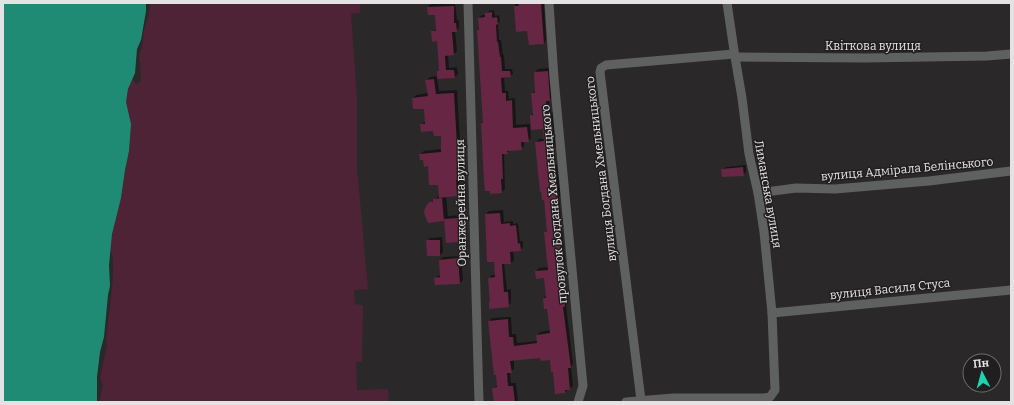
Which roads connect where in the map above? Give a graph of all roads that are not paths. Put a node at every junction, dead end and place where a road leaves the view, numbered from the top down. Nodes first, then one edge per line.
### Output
1 (468, 3) edge
2 (549, 3) edge
3 (727, 3) edge
4 (1011, 54) edge
5 (734, 56) junction
6 (1011, 171) edge
7 (758, 193) junction
8 (1011, 290) edge
9 (772, 313) junction
10 (641, 400) junction
11 (700, 400) edge
12 (479, 402) edge
13 (578, 402) edge
14 (626, 402) edge

1 - 12 street, Оранжерейна вулиця
2 - 13 street, провулок Богдана Хмельницького
3 - 5 street, Лиманська вулиця
4 - 5 street, Квіткова вулиця
5 - 7 street, Лиманська вулиця
5 - 10 street, вулиця Богдана Хмельницького
6 - 7 street, вулиця Адмірала Белінського
7 - 9 street, Лиманська вулиця
8 - 9 street, вулиця Василя Стуса
9 - 11 street, Лиманська вулиця
10 - 11 street
10 - 14 street

